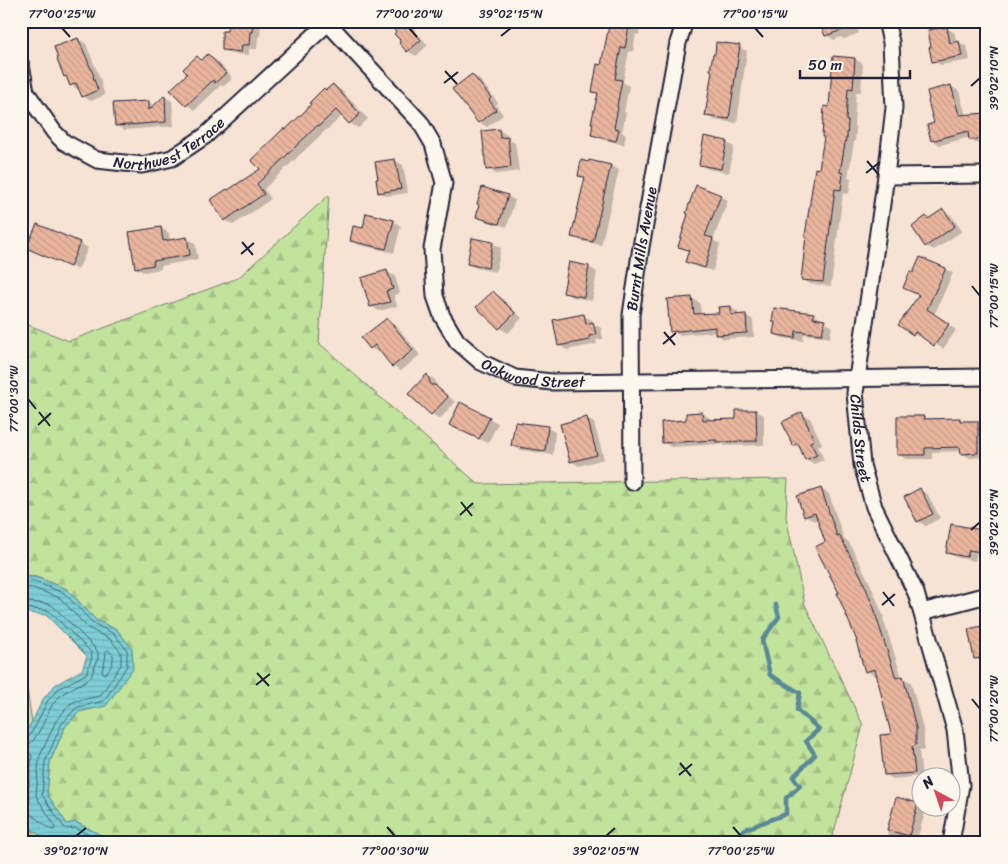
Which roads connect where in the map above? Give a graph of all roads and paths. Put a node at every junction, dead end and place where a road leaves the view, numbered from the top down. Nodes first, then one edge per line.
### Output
1 (685, 21) edge
2 (886, 21) edge
3 (328, 22) edge
4 (21, 65) edge
5 (987, 175) edge
6 (886, 176) junction
7 (987, 377) edge
8 (856, 379) junction
9 (632, 381) junction
10 (632, 482) dead end
11 (987, 595) edge
12 (922, 612) junction
13 (952, 843) edge

1 - 9 street, Burnt Mills Avenue
2 - 6 street, Childs Street
3 - 4 street, Northwest Terrace
3 - 9 street, Oakwood Street
5 - 6 street
6 - 8 street, Childs Street
7 - 8 street, Oakwood Street
8 - 9 street, Oakwood Street
8 - 12 street, Childs Street
9 - 10 street, Burnt Mills Avenue
11 - 12 street
12 - 13 street, Childs Street

